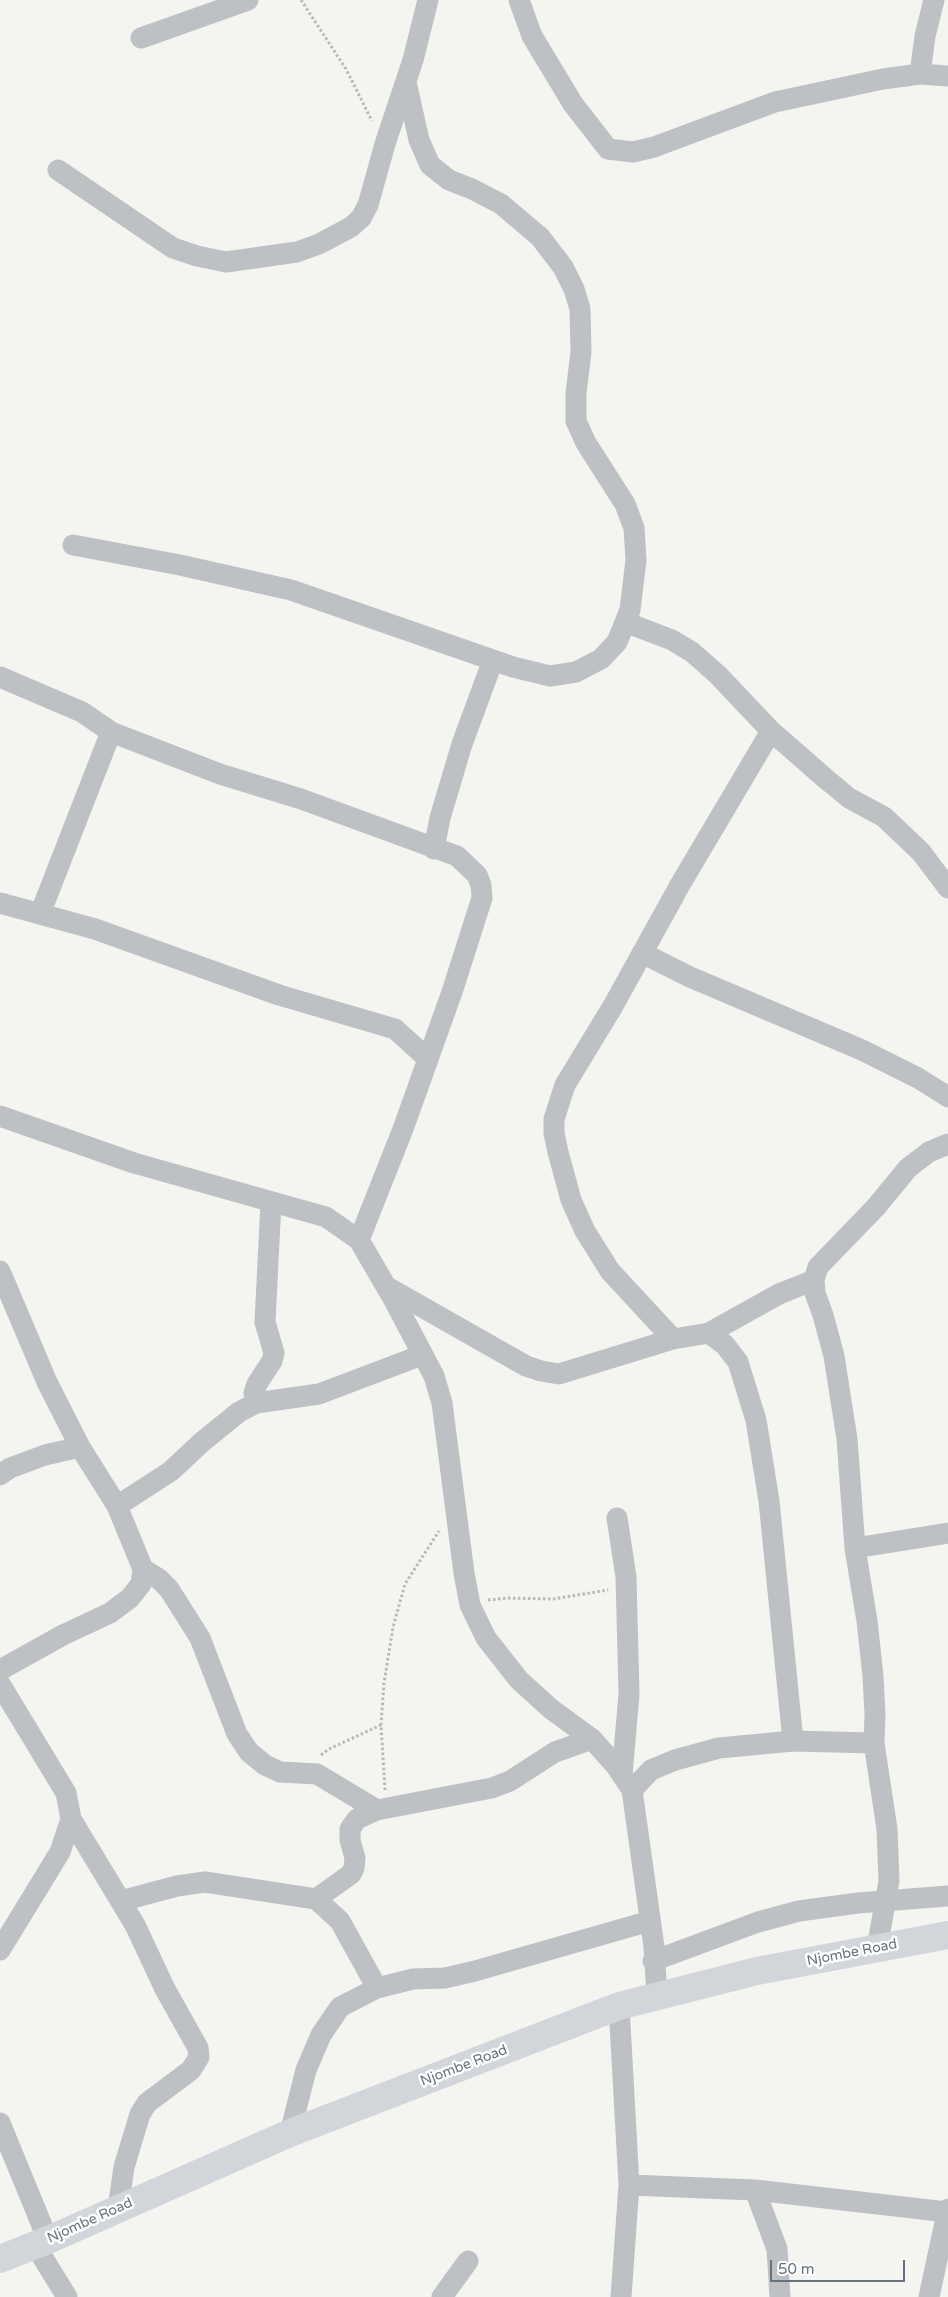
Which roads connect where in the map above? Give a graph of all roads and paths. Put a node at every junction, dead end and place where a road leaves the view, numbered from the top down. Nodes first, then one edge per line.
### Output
1 (248, 0) edge
2 (301, 0) edge
3 (428, 0) edge
4 (519, 0) edge
5 (934, 0) edge
6 (141, 38) dead end
7 (920, 74) junction
8 (948, 76) edge
9 (406, 82) junction
10 (385, 144) junction
11 (58, 170) dead end
12 (73, 545) dead end
13 (625, 622) junction
14 (493, 660) junction
15 (0, 678) edge
16 (771, 731) junction
17 (111, 732) junction
18 (434, 849) junction
19 (948, 888) edge
20 (0, 903) edge
21 (40, 914) junction
22 (642, 953) junction
23 (427, 1058) junction
24 (948, 1097) edge
25 (0, 1116) edge
26 (948, 1144) edge
27 (271, 1202) junction
28 (359, 1240) junction
29 (0, 1271) edge
30 (814, 1280) junction
31 (386, 1286) junction
32 (709, 1333) junction
33 (673, 1339) junction
34 (422, 1356) junction
35 (256, 1403) junction
36 (80, 1447) junction
37 (0, 1475) edge
38 (117, 1506) junction
39 (456, 1506) junction
40 (617, 1518) dead end
41 (948, 1533) edge
42 (855, 1548) junction
43 (143, 1569) junction
44 (626, 1587) junction
45 (470, 1605) junction
46 (0, 1670) edge
47 (0, 1684) edge
48 (381, 1725) junction
49 (592, 1739) junction
50 (793, 1741) junction
51 (874, 1742) junction
52 (305, 1772) junction
53 (627, 1782) junction
54 (382, 1809) junction
55 (70, 1819) junction
56 (948, 1896) edge
57 (316, 1899) junction
58 (886, 1900) junction
59 (121, 1901) junction
60 (650, 1921) junction
61 (948, 1935) edge
62 (877, 1948) junction
63 (0, 1950) edge
64 (653, 1961) junction
65 (377, 1988) junction
66 (657, 1996) junction
67 (619, 2006) junction
68 (0, 2123) edge
69 (290, 2133) junction
70 (629, 2186) junction
71 (755, 2190) junction
72 (118, 2209) junction
73 (948, 2211) edge
74 (42, 2243) junction
75 (0, 2259) edge
76 (468, 2261) dead end
77 (67, 2297) edge
78 (442, 2297) edge
79 (621, 2297) edge
80 (780, 2297) edge
81 (929, 2297) edge

1 - 6 street
2 - 10 path
3 - 9 street
4 - 7 street
5 - 7 street
7 - 8 street
9 - 10 street
9 - 13 street
10 - 11 street
12 - 14 street
13 - 14 street
13 - 16 street
14 - 18 street
15 - 17 street
16 - 19 street
16 - 22 street
17 - 18 street
17 - 21 street
18 - 23 street
20 - 21 street
21 - 23 street
22 - 24 street
22 - 33 street
23 - 28 street
25 - 27 street
26 - 30 street
27 - 28 street
27 - 35 street
28 - 31 street
29 - 36 street
30 - 32 street
30 - 42 street
31 - 33 street
31 - 34 street
32 - 33 street
32 - 50 street
34 - 35 street
34 - 39 street
35 - 38 street
36 - 37 street
36 - 38 street
38 - 43 street
39 - 45 street
39 - 48 path
40 - 44 street
41 - 42 street
42 - 51 street
43 - 46 street
43 - 52 street
44 - 45 path
44 - 53 street
45 - 49 street
47 - 55 street
48 - 52 path
48 - 54 path
49 - 53 street
49 - 54 street
50 - 51 street
50 - 53 street
51 - 58 street
52 - 54 street
53 - 60 street
54 - 57 street
55 - 59 street
55 - 63 street
56 - 58 street
57 - 59 street
57 - 65 street
58 - 62 street
58 - 64 street
59 - 72 street
60 - 64 street
60 - 65 street
61 - 62 highway, Njombe Road
62 - 66 highway, Njombe Road
64 - 66 street
65 - 69 street
66 - 67 highway, Njombe Road
67 - 69 highway, Njombe Road
67 - 70 street
68 - 74 street
69 - 72 highway, Njombe Road
70 - 71 street
70 - 79 street
71 - 73 street
71 - 80 street
72 - 74 highway, Njombe Road
73 - 81 street
74 - 75 highway, Njombe Road
74 - 77 street
76 - 78 street

